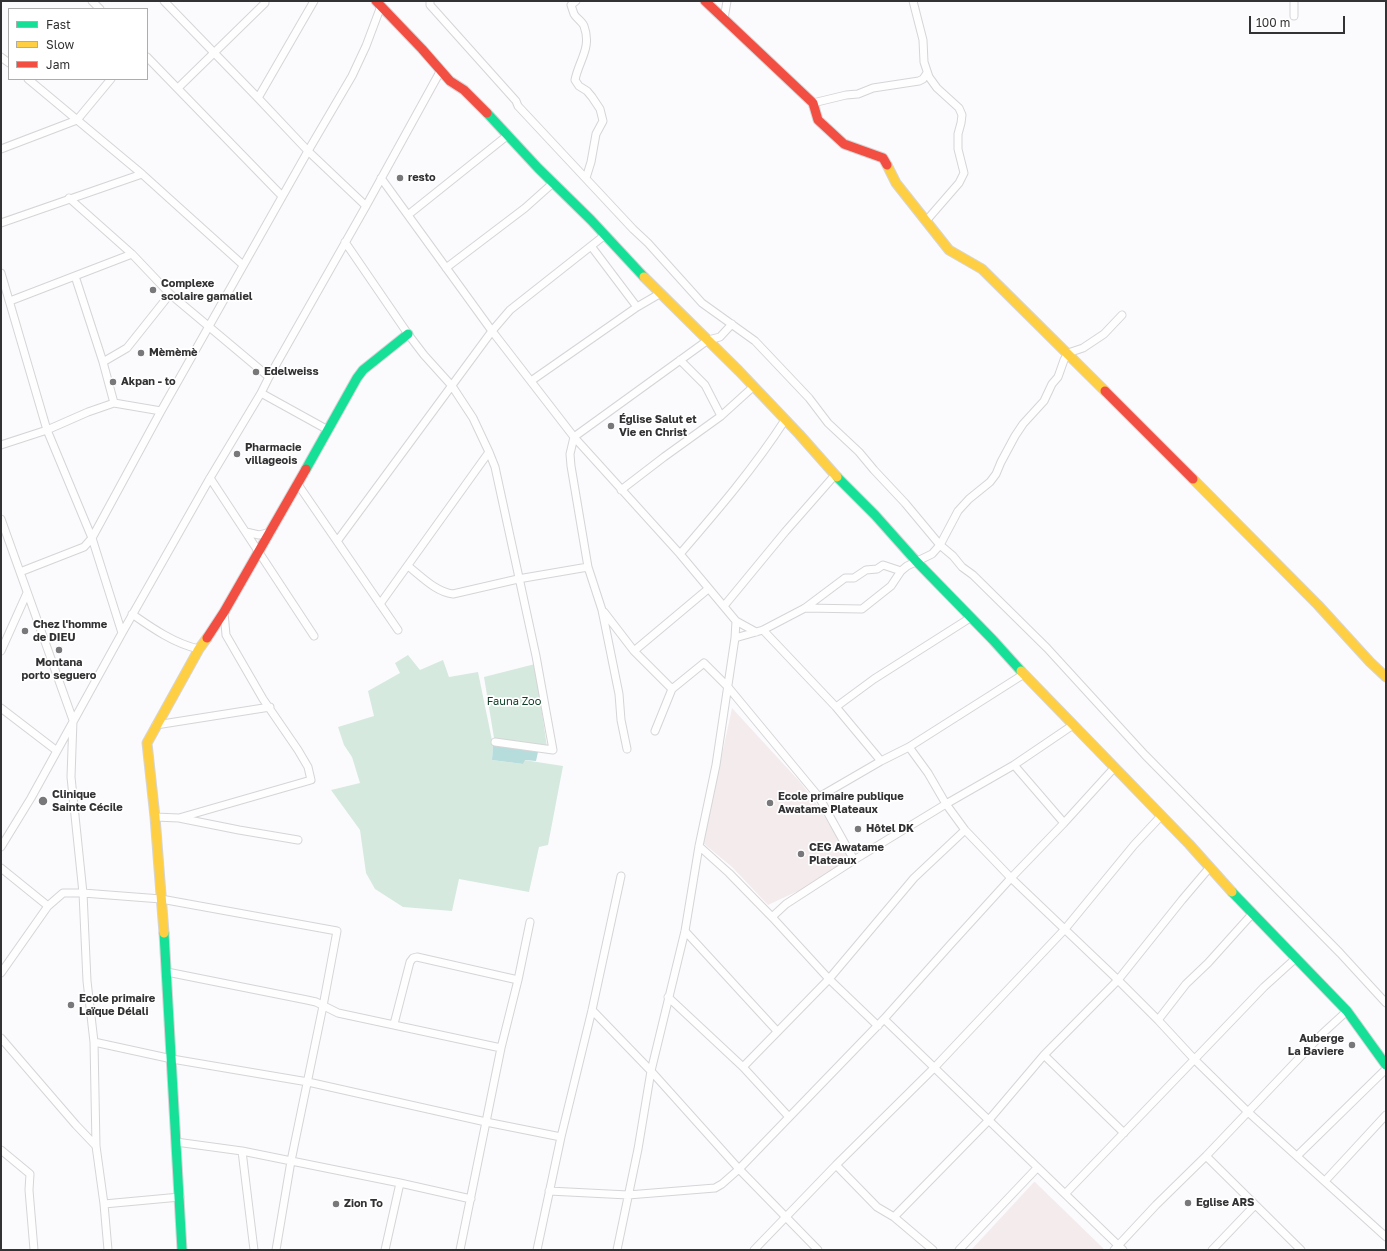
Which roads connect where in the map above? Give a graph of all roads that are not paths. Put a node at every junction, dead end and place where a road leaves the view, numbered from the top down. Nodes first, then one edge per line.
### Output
1 (164, 1) edge
2 (314, 1) edge
3 (430, 1) edge
4 (576, 1) edge
5 (705, 1) edge
6 (727, 1) edge
7 (913, 1) edge
8 (1294, 1) edge
9 (266, 2) edge
10 (378, 4) edge
11 (1294, 16) dead end
12 (724, 19) junction
13 (214, 53) junction
14 (148, 58) edge
15 (440, 70) junction
16 (927, 72) junction
17 (29, 80) edge
18 (110, 80) edge
19 (178, 88) junction
20 (258, 98) junction
21 (813, 103) junction
22 (77, 120) junction
23 (508, 135) junction
24 (1, 149) edge
25 (308, 151) junction
26 (142, 174) junction
27 (381, 178) junction
28 (586, 178) junction
29 (553, 183) junction
30 (282, 196) junction
31 (69, 198) junction
32 (366, 206) junction
33 (408, 215) junction
34 (926, 221) junction
35 (1, 223) edge
36 (605, 235) junction
37 (345, 242) junction
38 (591, 246) junction
39 (132, 254) junction
40 (243, 265) junction
41 (446, 268) junction
42 (1, 273) edge
43 (75, 276) junction
44 (661, 293) junction
45 (170, 294) junction
46 (10, 301) junction
47 (637, 308) junction
48 (1122, 315) dead end
49 (732, 324) junction
50 (208, 327) junction
51 (492, 331) junction
52 (408, 334) junction
53 (708, 340) junction
54 (1068, 353) junction
55 (680, 360) junction
56 (103, 362) junction
57 (269, 377) junction
58 (531, 381) junction
59 (452, 386) junction
60 (753, 388) junction
61 (261, 393) junction
62 (114, 403) junction
63 (161, 411) junction
64 (720, 416) junction
65 (785, 420) junction
66 (46, 430) junction
67 (328, 430) junction
68 (574, 437) junction
69 (1, 445) edge
70 (489, 452) junction
71 (835, 475) junction
72 (210, 478) junction
73 (298, 483) junction
74 (621, 490) junction
75 (1, 519) edge
76 (246, 532) junction
77 (271, 532) junction
78 (92, 538) junction
79 (338, 540) junction
80 (940, 545) junction
81 (259, 551) junction
82 (680, 554) junction
83 (916, 561) junction
84 (408, 566) junction
85 (588, 567) junction
86 (901, 571) junction
87 (20, 572) junction
88 (518, 579) junction
89 (708, 589) junction
90 (27, 593) junction
91 (380, 604) junction
92 (724, 606) junction
93 (805, 608) junction
94 (602, 610) junction
95 (224, 612) junction
96 (132, 614) junction
97 (970, 618) junction
98 (736, 621) junction
99 (398, 630) dead end
100 (760, 631) junction
101 (122, 633) junction
102 (314, 636) dead end
103 (735, 638) junction
104 (199, 648) junction
105 (1, 651) edge
106 (634, 651) junction
107 (1024, 674) junction
108 (1386, 677) edge
109 (728, 687) junction
110 (672, 690) junction
111 (836, 707) junction
112 (1, 708) edge
113 (270, 708) junction
114 (73, 720) junction
115 (156, 725) junction
116 (1073, 725) junction
117 (655, 731) dead end
118 (495, 742) dead end
119 (909, 747) junction
120 (626, 749) dead end
121 (57, 751) junction
122 (881, 761) junction
123 (1014, 765) junction
124 (1114, 768) junction
125 (818, 797) junction
126 (946, 804) junction
127 (1161, 816) junction
128 (154, 817) junction
129 (179, 818) junction
130 (1064, 823) junction
131 (965, 830) junction
132 (298, 840) dead end
133 (699, 846) junction
134 (1, 847) edge
135 (854, 860) junction
136 (1210, 867) junction
137 (1, 868) edge
138 (621, 876) dead end
139 (1011, 878) junction
140 (83, 893) junction
141 (161, 899) junction
142 (48, 906) junction
143 (1253, 913) junction
144 (772, 917) junction
145 (530, 922) dead end
146 (1065, 929) junction
147 (685, 931) junction
148 (1296, 958) junction
149 (167, 972) junction
150 (1, 973) edge
151 (829, 979) junction
152 (518, 980) junction
153 (1118, 980) junction
154 (668, 997) junction
155 (1386, 1003) edge
156 (323, 1006) junction
157 (592, 1010) junction
158 (1347, 1011) junction
159 (884, 1020) junction
160 (1158, 1020) junction
161 (394, 1024) junction
162 (878, 1026) junction
163 (778, 1031) junction
164 (1, 1038) edge
165 (94, 1042) junction
166 (501, 1048) junction
167 (1044, 1055) junction
168 (172, 1059) junction
169 (1195, 1060) junction
170 (1386, 1066) edge
171 (743, 1067) junction
172 (934, 1068) junction
173 (1386, 1069) edge
174 (651, 1072) junction
175 (308, 1082) junction
176 (1248, 1112) junction
177 (1386, 1115) edge
178 (789, 1117) junction
179 (988, 1121) junction
180 (486, 1122) junction
181 (1124, 1133) junction
182 (561, 1137) junction
183 (176, 1142) junction
184 (96, 1146) junction
185 (1, 1150) edge
186 (242, 1151) junction
187 (1206, 1156) junction
188 (1297, 1156) junction
189 (291, 1161) junction
190 (836, 1165) junction
191 (1037, 1168) junction
192 (739, 1170) junction
193 (1325, 1181) junction
194 (400, 1183) junction
195 (549, 1191) junction
196 (1065, 1194) junction
197 (628, 1195) junction
198 (180, 1197) junction
199 (470, 1199) junction
200 (104, 1204) junction
201 (1256, 1205) junction
202 (786, 1217) junction
203 (894, 1217) junction
204 (1386, 1237) edge
205 (1118, 1248) edge
206 (34, 1250) edge
207 (108, 1250) edge
208 (182, 1250) edge
209 (254, 1250) edge
210 (276, 1250) edge
211 (385, 1250) edge
212 (460, 1250) edge
213 (537, 1250) edge
214 (617, 1250) edge
215 (754, 1250) edge
216 (818, 1250) edge
217 (933, 1250) edge
218 (959, 1250) edge
219 (1212, 1250) edge
220 (1301, 1250) edge

1 - 13 street
2 - 20 street
3 - 28 street
4 - 28 street
5 - 12 street
6 - 12 street
7 - 16 street
8 - 11 street
9 - 13 street
10 - 15 street
10 - 25 street
12 - 21 street
13 - 19 street
13 - 20 street
14 - 19 street
15 - 23 street
15 - 27 street
16 - 21 street
16 - 34 street
17 - 22 street
18 - 22 street
19 - 30 street
20 - 25 street
21 - 34 street
22 - 24 street
22 - 26 street
23 - 29 street
23 - 33 street
25 - 30 street
25 - 32 street
26 - 31 street
26 - 40 street
27 - 32 street
27 - 33 street
28 - 49 street
29 - 36 street
29 - 41 street
30 - 40 street
31 - 35 street
31 - 39 street
32 - 37 street
33 - 41 street
34 - 54 street
36 - 38 street
36 - 44 street
37 - 52 street
37 - 57 street
38 - 47 street
38 - 51 street
39 - 43 street
39 - 45 street
40 - 50 street
41 - 51 street
42 - 46 street
43 - 46 street
43 - 56 street
44 - 47 street
44 - 53 street
45 - 50 street
45 - 56 street
46 - 66 street
47 - 58 street
48 - 54 street
49 - 53 street
49 - 80 street
50 - 57 street
50 - 63 street
51 - 58 street
51 - 59 street
52 - 59 street
52 - 67 street
53 - 55 street
53 - 60 street
54 - 80 street
54 - 108 street
55 - 64 street
55 - 68 street
56 - 62 street
57 - 61 street
58 - 68 street
59 - 70 street
59 - 79 street
60 - 64 street
60 - 65 street
61 - 67 street
61 - 72 street
62 - 63 street
62 - 66 street
63 - 78 street
64 - 74 street
65 - 71 street
65 - 82 street
66 - 69 street
66 - 78 street
67 - 73 street
68 - 74 street
68 - 85 street
70 - 84 street
70 - 88 street
71 - 83 street
71 - 92 street
72 - 76 street
72 - 96 street
73 - 77 street
73 - 79 street
74 - 82 street
75 - 87 street
76 - 77 street
76 - 81 street
77 - 81 street
78 - 87 street
78 - 101 street
79 - 91 street
80 - 83 street
80 - 155 street
81 - 95 street
81 - 102 street
82 - 89 street
83 - 86 street
83 - 97 street
84 - 88 street
84 - 91 street
85 - 88 street
85 - 94 street
86 - 93 street
86 - 93 street
87 - 90 street
88 - 118 street
89 - 92 street
89 - 106 street
90 - 105 street
90 - 114 street
91 - 99 street
92 - 98 street
93 - 100 street
94 - 106 street
94 - 120 street
95 - 104 street
95 - 113 street
96 - 101 street
96 - 104 street
97 - 107 street
97 - 111 street
98 - 100 street
98 - 103 street
100 - 103 street
100 - 111 street
101 - 114 street
103 - 109 street
104 - 115 street
106 - 110 street
107 - 116 street
107 - 119 street
109 - 110 street
109 - 125 street
109 - 133 street
110 - 117 street
111 - 122 street
112 - 121 street
113 - 115 street
113 - 129 street
114 - 121 street
114 - 140 street
115 - 128 street
116 - 123 street
116 - 124 street
119 - 122 street
119 - 126 street
121 - 134 street
122 - 125 street
123 - 126 street
123 - 130 street
124 - 127 street
124 - 130 street
125 - 135 street
126 - 131 street
126 - 135 street
127 - 136 street
127 - 146 street
128 - 129 street
128 - 141 street
129 - 132 street
130 - 139 street
131 - 139 street
131 - 151 street
133 - 144 street
133 - 147 street
135 - 144 street
136 - 143 street
136 - 153 street
137 - 142 street
138 - 157 street
139 - 146 street
139 - 159 street
140 - 141 street
140 - 142 street
140 - 165 street
141 - 149 street
141 - 156 street
142 - 150 street
143 - 148 street
143 - 160 street
144 - 151 street
145 - 152 street
146 - 153 street
146 - 172 street
147 - 154 street
147 - 163 street
148 - 158 street
148 - 169 street
149 - 156 street
149 - 168 street
151 - 162 street
151 - 163 street
152 - 161 street
152 - 166 street
153 - 160 street
153 - 167 street
154 - 171 street
154 - 174 street
156 - 161 street
156 - 175 street
157 - 174 street
157 - 182 street
158 - 170 street
158 - 176 street
159 - 162 street
159 - 172 street
160 - 169 street
161 - 166 street
162 - 178 street
163 - 171 street
164 - 184 street
165 - 168 street
165 - 184 street
166 - 180 street
167 - 179 street
167 - 181 street
168 - 175 street
168 - 183 street
169 - 176 street
169 - 181 street
171 - 178 street
172 - 179 street
172 - 190 street
173 - 188 street
174 - 192 street
174 - 197 street
175 - 180 street
175 - 189 street
176 - 187 street
176 - 188 street
177 - 193 street
178 - 192 street
179 - 191 street
179 - 203 street
180 - 182 street
180 - 199 street
181 - 196 street
182 - 195 street
183 - 186 street
183 - 198 street
184 - 200 street
185 - 206 street
186 - 189 street
186 - 209 street
187 - 201 street
187 - 205 street
188 - 193 street
189 - 194 street
189 - 210 street
190 - 202 street
190 - 203 street
191 - 196 street
191 - 218 street
192 - 197 street
192 - 202 street
193 - 204 street
194 - 199 street
194 - 211 street
195 - 197 street
195 - 213 street
196 - 205 street
197 - 214 street
198 - 200 street
198 - 208 street
199 - 212 street
200 - 207 street
201 - 219 street
201 - 220 street
202 - 215 street
202 - 216 street
203 - 217 street

